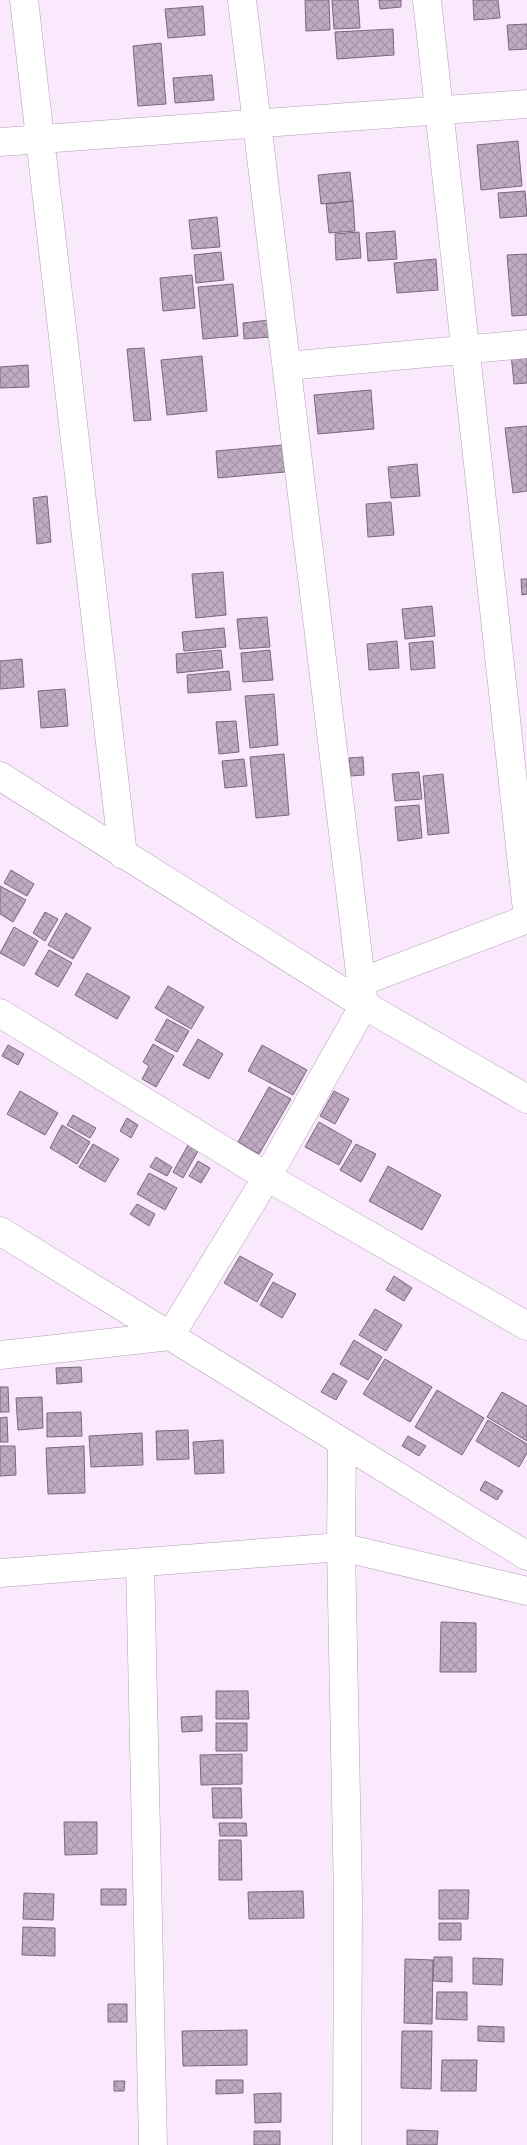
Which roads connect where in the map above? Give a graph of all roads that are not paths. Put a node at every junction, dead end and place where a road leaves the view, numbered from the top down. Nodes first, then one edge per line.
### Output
1 (24, 0) edge
2 (242, 0) edge
3 (427, 0) edge
4 (527, 104) edge
5 (439, 110) junction
6 (257, 123) junction
7 (40, 140) junction
8 (0, 142) edge
9 (527, 344) edge
10 (466, 350) junction
11 (286, 366) junction
12 (0, 776) edge
13 (123, 855) junction
14 (527, 910) edge
15 (527, 919) edge
16 (362, 994) junction
17 (0, 1013) edge
18 (527, 1098) edge
19 (267, 1177) junction
20 (0, 1232) edge
21 (527, 1326) edge
22 (170, 1336) junction
23 (0, 1355) edge
24 (342, 1442) junction
25 (341, 1547) junction
26 (527, 1556) edge
27 (140, 1564) junction
28 (0, 1573) edge
29 (527, 1591) edge
30 (153, 2145) edge
31 (348, 2145) edge

1 - 7 street
2 - 6 street
3 - 5 street
4 - 5 street
5 - 6 street
5 - 10 street
6 - 7 street
6 - 11 street
7 - 8 street
7 - 13 street
9 - 10 street
10 - 11 street
10 - 14 street
11 - 16 street
12 - 13 street
13 - 16 street
15 - 16 street
16 - 18 street
16 - 19 street
17 - 19 street
19 - 21 street
19 - 22 street
20 - 22 street
22 - 23 street
22 - 24 street
24 - 25 street
24 - 26 street
25 - 27 street
25 - 29 street
25 - 31 street
27 - 28 street
27 - 30 street

